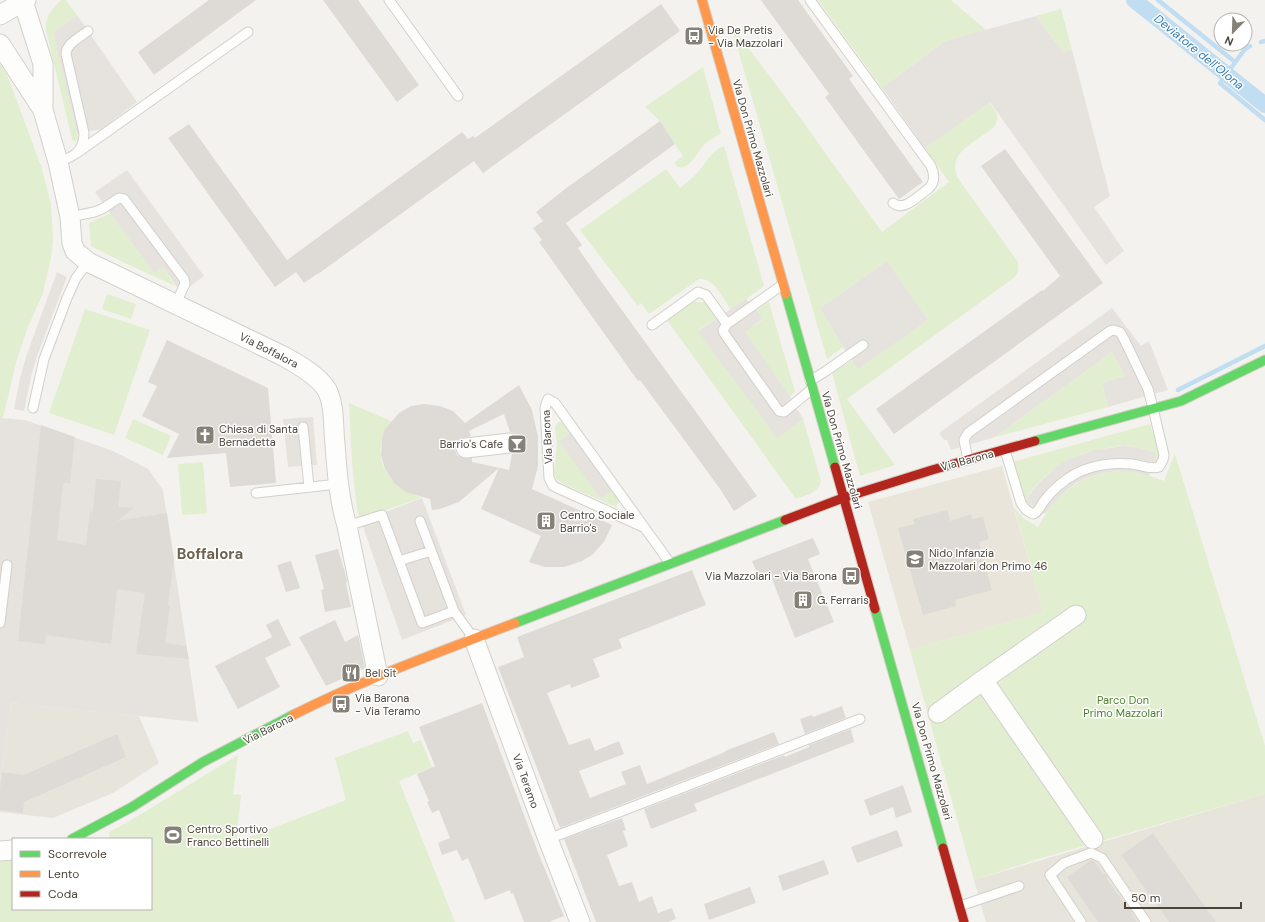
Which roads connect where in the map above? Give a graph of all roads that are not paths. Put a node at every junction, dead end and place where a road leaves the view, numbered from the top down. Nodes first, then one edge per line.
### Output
1 (24, 0) edge
2 (390, 0) edge
3 (702, 0) edge
4 (810, 0) edge
5 (0, 15) edge
6 (88, 31) dead end
7 (248, 32) dead end
8 (0, 44) edge
9 (458, 96) dead end
10 (43, 110) junction
11 (77, 153) junction
12 (58, 162) junction
13 (893, 203) dead end
14 (70, 217) junction
15 (88, 262) junction
16 (782, 285) junction
17 (176, 303) junction
18 (727, 324) junction
19 (652, 325) dead end
20 (863, 345) dead end
21 (1265, 360) edge
22 (811, 385) junction
23 (33, 408) dead end
24 (1153, 408) junction
25 (303, 427) dead end
26 (510, 443) dead end
27 (466, 448) dead end
28 (1005, 450) junction
29 (968, 460) junction
30 (338, 483) junction
31 (309, 487) junction
32 (256, 493) dead end
33 (843, 498) junction
34 (420, 521) dead end
35 (347, 526) junction
36 (645, 528) junction
37 (431, 551) junction
38 (399, 561) junction
39 (670, 563) junction
40 (7, 565) dead end
41 (454, 612) junction
42 (1076, 615) dead end
43 (0, 623) edge
44 (474, 639) junction
45 (378, 676) junction
46 (983, 680) junction
47 (938, 713) dead end
48 (860, 719) dead end
49 (74, 838) edge
50 (548, 839) junction
51 (1094, 839) dead end
52 (12, 850) edge
53 (0, 851) edge
54 (1019, 886) dead end
55 (960, 906) junction
56 (580, 922) edge
57 (964, 922) edge
58 (1081, 922) edge
59 (1146, 922) edge

1 - 5 street
1 - 10 street, Via Boffalora
2 - 9 lane
3 - 16 street, Via Don Primo Mazzolari
4 - 13 lane
6 - 11 lane
7 - 11 lane
8 - 10 street, Via Boffalora
10 - 12 street, Via Boffalora
11 - 12 lane
12 - 14 street, Via Boffalora
14 - 15 street, Via Boffalora
14 - 17 lane
15 - 17 street, Via Boffalora
15 - 23 lane
16 - 18 lane
16 - 22 street, Via Don Primo Mazzolari
17 - 30 street, Via Boffalora
18 - 19 lane
18 - 22 lane
20 - 22 lane
21 - 24 street, Via Barona
22 - 33 street, Via Don Primo Mazzolari
24 - 28 street, Via Barona
24 - 28 lane
24 - 29 lane
25 - 31 lane
26 - 27 street
28 - 29 street, Via Barona
29 - 33 street, Via Barona
30 - 31 lane
30 - 35 street, Via Boffalora
31 - 32 lane
33 - 39 street, Via Barona
33 - 55 street, Via Don Primo Mazzolari
34 - 37 lane
35 - 38 lane
35 - 45 street, Via Boffalora
36 - 36 lane, Via Barona
36 - 39 lane, Via Barona
37 - 38 lane
37 - 41 lane
38 - 41 lane
39 - 44 street, Via Barona
40 - 43 lane
41 - 44 lane
42 - 46 street
44 - 45 street, Via Barona
44 - 50 street, Via Teramo
45 - 49 street, Via Barona
46 - 47 street
46 - 51 street
48 - 50 lane
50 - 56 street, Via Teramo
52 - 53 street
54 - 55 lane
55 - 57 street, Via Don Primo Mazzolari
58 - 59 lane

